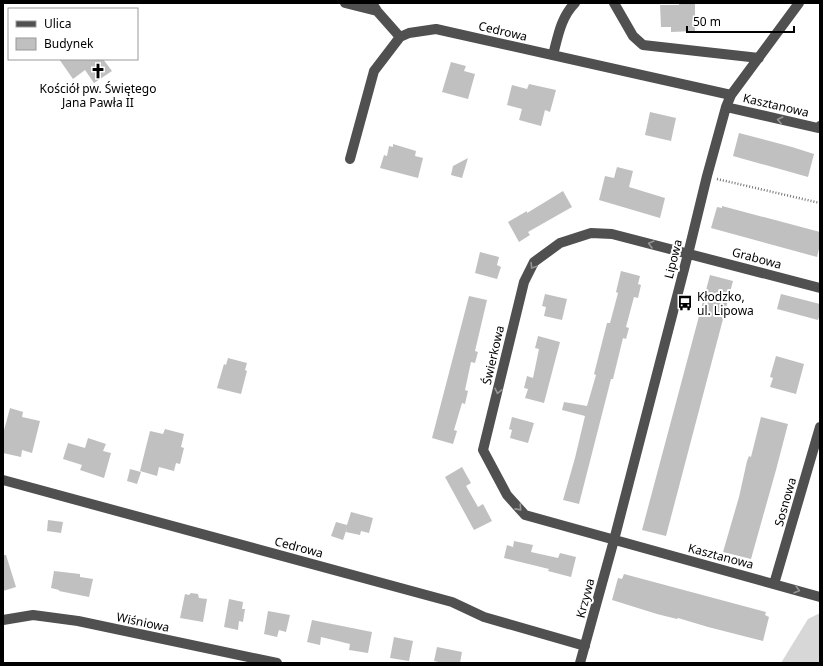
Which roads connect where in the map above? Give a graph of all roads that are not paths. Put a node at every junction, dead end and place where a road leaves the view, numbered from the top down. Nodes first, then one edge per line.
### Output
1 (345, 3) edge
2 (575, 3) edge
3 (614, 3) edge
4 (799, 3) edge
5 (374, 7) edge
6 (400, 37) junction
7 (553, 55) junction
8 (759, 58) junction
9 (731, 95) junction
10 (726, 107) junction
11 (820, 126) edge
12 (350, 159) dead end
13 (688, 254) junction
14 (820, 288) edge
15 (820, 427) edge
16 (3, 480) edge
17 (614, 540) junction
18 (774, 584) junction
19 (820, 597) edge
20 (3, 620) edge
21 (585, 646) junction
22 (277, 663) edge
23 (580, 663) edge

1 - 5 street
2 - 7 street
3 - 8 street
4 - 8 street, Lipowa
5 - 6 street
6 - 7 street, Cedrowa
6 - 12 street
7 - 9 street, Cedrowa
8 - 9 street, Lipowa
9 - 10 street, Lipowa
11 -> 10 street, Kasztanowa
10 - 13 street, Lipowa
13 - 14 street, Grabowa
13 - 17 street, Lipowa
13 -> 17 street, Świerkowa
15 - 18 street, Sosnowa
16 - 21 street, Cedrowa
17 - 18 street, Kasztanowa
17 - 21 street, Krzywa
18 -> 19 street, Kasztanowa
20 - 22 street, Wiśniowa
21 - 23 street, Krzywa

